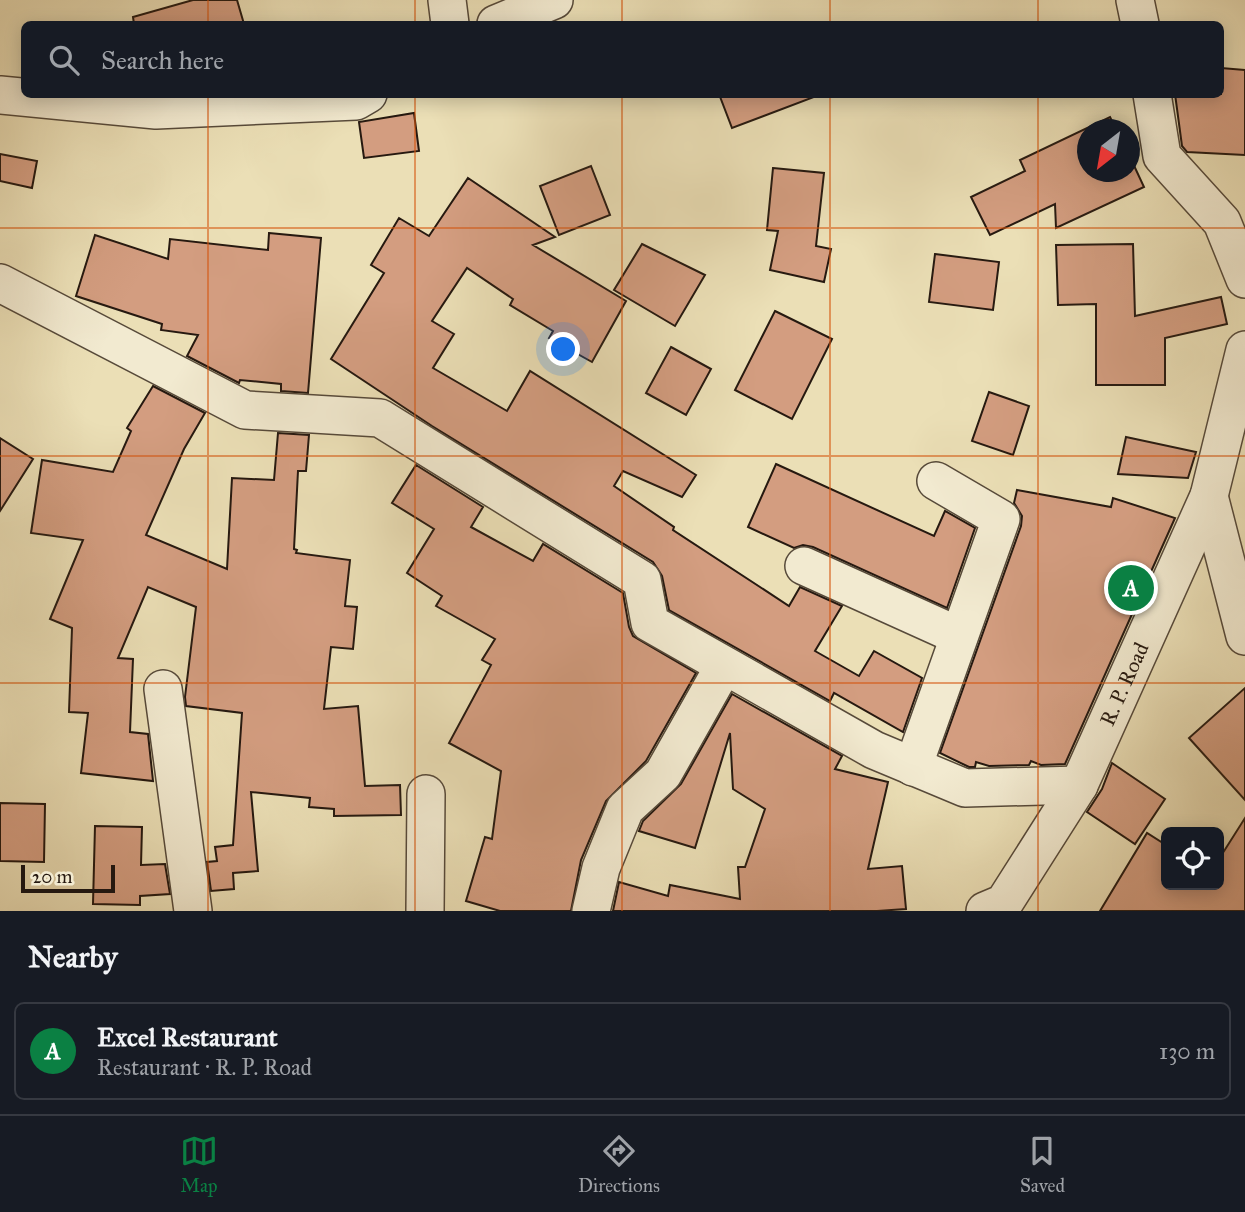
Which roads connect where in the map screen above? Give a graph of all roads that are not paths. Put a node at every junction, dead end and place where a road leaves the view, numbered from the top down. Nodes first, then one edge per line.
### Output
1 (447, 0) edge
2 (554, 0) edge
3 (1135, 0) edge
4 (450, 21) edge
5 (503, 21) edge
6 (1139, 21) edge
7 (0, 95) edge
8 (21, 97) edge
9 (31, 98) edge
10 (362, 98) edge
11 (1153, 98) edge
12 (1245, 279) edge
13 (0, 283) edge
14 (1245, 350) edge
15 (936, 481) dead end
16 (1209, 496) junction
17 (804, 565) dead end
18 (959, 636) junction
19 (1245, 636) edge
20 (724, 666) junction
21 (163, 689) dead end
22 (913, 767) junction
23 (1079, 785) junction
24 (426, 794) dead end
25 (193, 911) edge
26 (425, 911) edge
27 (591, 911) edge
28 (985, 911) edge

1 - 4 street
2 - 5 street
3 - 6 street
7 - 8 street
9 - 10 street
11 - 12 street
13 - 20 street
14 - 16 street, R. P. Road
15 - 18 street
16 - 19 street
16 - 23 street, R. P. Road
17 - 18 street
18 - 22 street
20 - 22 street
20 - 27 street
21 - 25 street
22 - 23 street
23 - 28 street, R. P. Road
24 - 26 street

